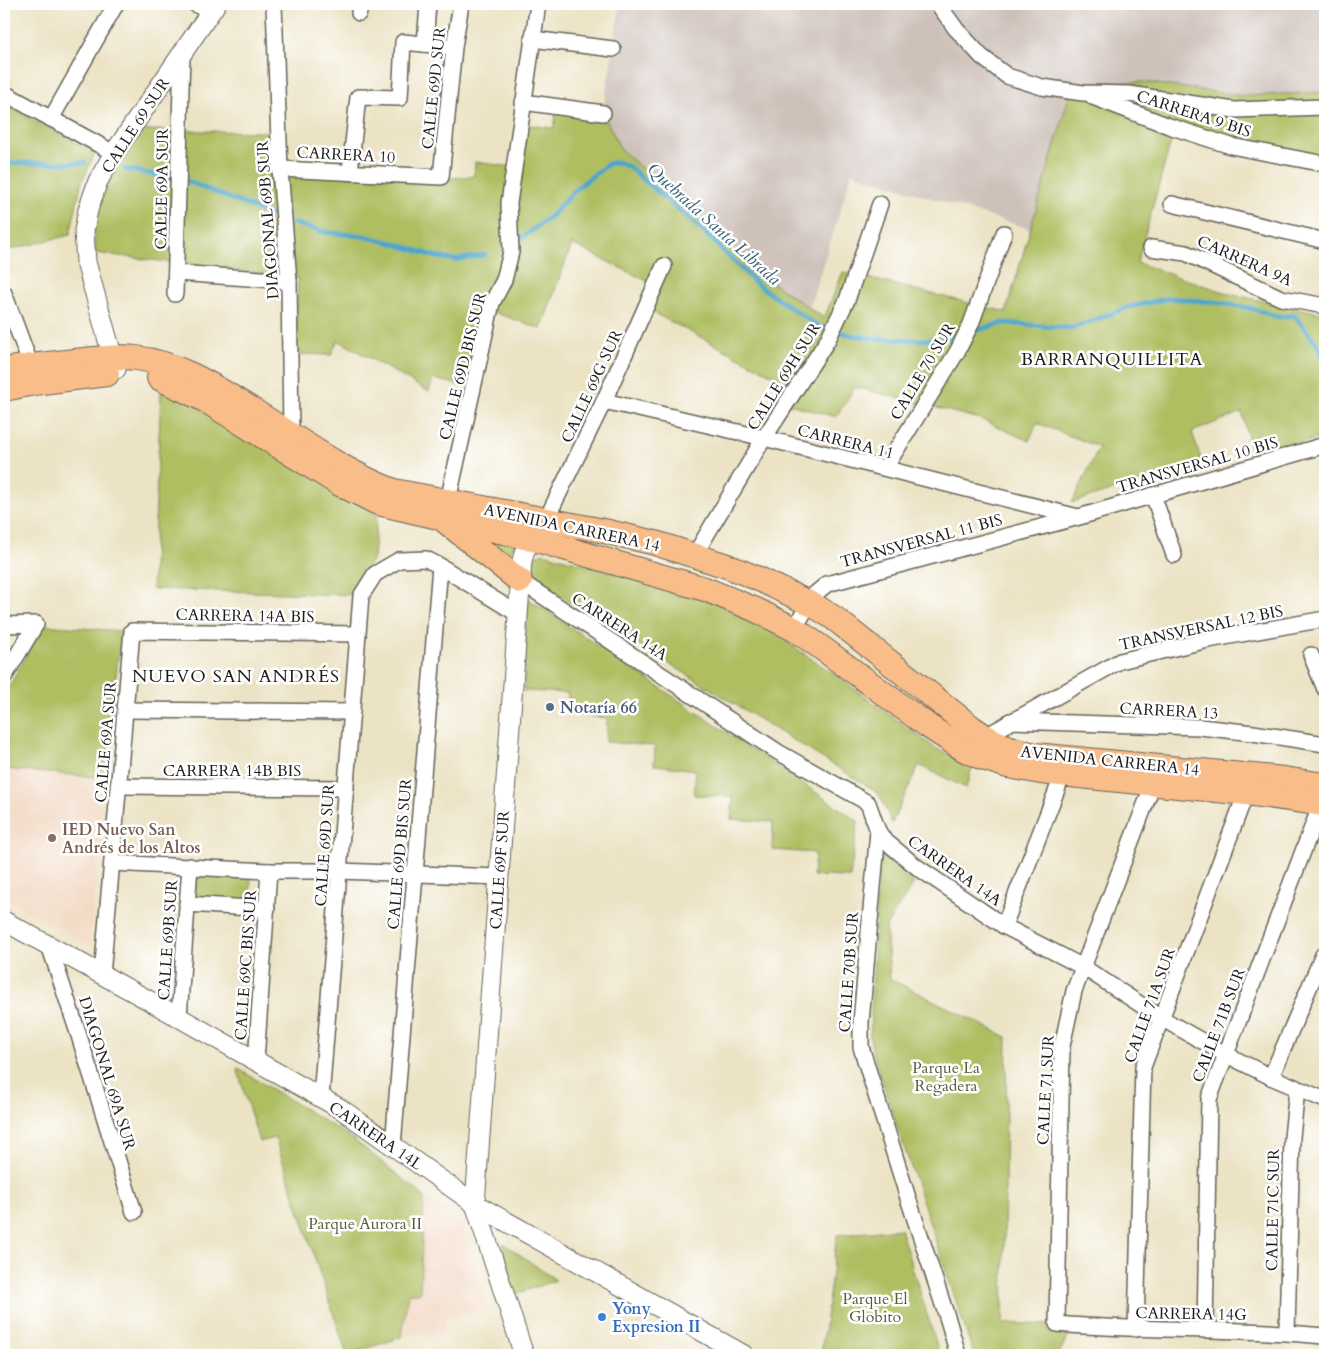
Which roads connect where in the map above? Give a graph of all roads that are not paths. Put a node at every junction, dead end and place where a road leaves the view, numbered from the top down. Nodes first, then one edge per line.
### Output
1 (116, 4) edge
2 (274, 4) edge
3 (428, 4) edge
4 (461, 4) edge
5 (538, 4) edge
6 (938, 4) edge
7 (207, 6) edge
8 (532, 39) junction
9 (425, 44) junction
10 (454, 47) junction
11 (613, 49) dead end
12 (182, 54) junction
13 (4, 93) edge
14 (1083, 93) junction
15 (523, 102) junction
16 (1325, 106) edge
17 (603, 113) dead end
18 (52, 119) junction
19 (114, 153) junction
20 (1325, 164) edge
21 (280, 168) junction
22 (350, 171) junction
23 (441, 177) joint
24 (880, 204) dead end
25 (1172, 204) dead end
26 (1004, 233) dead end
27 (1325, 241) edge
28 (1151, 248) dead end
29 (664, 266) dead end
30 (176, 273) junction
31 (289, 281) junction
32 (4, 293) edge
33 (175, 294) dead end
34 (1325, 306) edge
35 (115, 365) junction
36 (31, 366) junction
37 (4, 370) edge
38 (4, 389) edge
39 (604, 401) junction
40 (291, 434) junction
41 (764, 438) junction
42 (1325, 445) edge
43 (884, 468) junction
44 (1153, 495) junction
45 (445, 510) junction
46 (1079, 517) junction
47 (546, 520) junction
48 (533, 539) junction
49 (1174, 555) dead end
50 (694, 556) junction
51 (440, 566) junction
52 (520, 581) junction
53 (809, 603) junction
54 (518, 614) junction
55 (1325, 619) edge
56 (4, 624) edge
57 (794, 629) junction
58 (132, 631) joint
59 (358, 634) junction
60 (1311, 655) dead end
61 (4, 678) edge
62 (1325, 689) edge
63 (125, 710) junction
64 (352, 712) junction
65 (1010, 721) junction
66 (984, 737) junction
67 (1325, 744) edge
68 (1063, 774) junction
69 (1153, 784) junction
70 (118, 786) junction
71 (346, 788) junction
72 (1246, 793) junction
73 (1324, 798) edge
74 (878, 831) junction
75 (112, 863) junction
76 (190, 866) junction
77 (269, 871) junction
78 (339, 871) junction
79 (415, 874) junction
80 (499, 877) junction
81 (187, 904) junction
82 (267, 909) junction
83 (4, 921) edge
84 (1004, 926) junction
85 (49, 946) junction
86 (1325, 956) edge
87 (1083, 968) junction
88 (102, 975) junction
89 (178, 1017) junction
90 (1162, 1018) junction
91 (1225, 1054) junction
92 (256, 1061) junction
93 (1271, 1077) junction
94 (1297, 1089) junction
95 (321, 1098) junction
96 (1325, 1100) edge
97 (393, 1146) junction
98 (475, 1204) junction
99 (134, 1212) dead end
100 (1057, 1324) joint
101 (1136, 1329) junction
102 (1205, 1330) junction
103 (1287, 1332) junction
104 (1325, 1336) edge
105 (524, 1355) edge
106 (744, 1355) edge
107 (958, 1355) edge

1 - 18 street
2 - 21 street, DIAGONAL 69B SUR
3 - 9 street
4 - 10 street, CALLE 69D SUR
5 - 8 street, CALLE 69D BIS SUR
6 - 14 street
7 - 12 street, CALLE 69 SUR
8 - 11 street
8 - 15 street, CALLE 69D BIS SUR
9 - 10 street
9 - 22 street
10 - 23 street, CALLE 69D SUR
12 - 19 street, CALLE 69 SUR
12 - 30 street, CALLE 69A SUR
13 - 18 street
14 - 16 street
14 - 20 street, CARRERA 9 BIS
15 - 17 street
15 - 45 street, CALLE 69D BIS SUR
18 - 19 street
19 - 35 street, CALLE 69 SUR
21 - 22 street, CARRERA 10
21 - 31 street, DIAGONAL 69B SUR
22 - 23 street, CARRERA 10
24 - 41 street, CALLE 69H SUR
25 - 27 street
26 - 43 street, CALLE 70 SUR
28 - 34 street, CARRERA 9A
29 - 39 street, CALLE 69G SUR
30 - 31 street
30 - 33 street, CALLE 69A SUR
31 - 40 street, DIAGONAL 69B SUR
32 - 36 street
35 - 36 main road, AVENIDA CARRERA 14
35 - 38 main road, AVENIDA CARRERA 14
35 - 40 main road, AVENIDA CARRERA 14
35 - 45 main road, AVENIDA CARRERA 14
36 - 37 main road, AVENIDA CARRERA 14
39 - 41 street, CARRERA 11
39 - 47 street, CALLE 69G SUR
40 - 45 main road, AVENIDA CARRERA 14
41 - 43 street, CARRERA 11
41 - 50 street, CALLE 69H SUR
42 - 44 street, TRANSVERSAL 10 BIS
43 - 46 street, CARRERA 11
44 - 46 street, TRANSVERSAL 10 BIS
44 - 49 street
45 - 47 main road, AVENIDA CARRERA 14
45 - 48 main road, AVENIDA CARRERA 14
45 - 52 main road
46 - 53 street, TRANSVERSAL 11 BIS
47 - 50 main road, AVENIDA CARRERA 14
48 - 52 street, CALLE 69F SUR
48 - 57 main road, AVENIDA CARRERA 14
50 - 53 main road, AVENIDA CARRERA 14
51 - 54 street
51 - 59 street, CALLE 69D SUR
51 - 79 street, CALLE 69D BIS SUR
52 - 54 street, CALLE 69F SUR
52 - 74 street, CARRERA 14A
53 - 57 street, TRANSVERSAL 11 BIS
53 - 66 main road, AVENIDA CARRERA 14
54 - 80 street, CALLE 69F SUR
55 - 65 street, TRANSVERSAL 12 BIS
56 - 61 street
57 - 68 main road, AVENIDA CARRERA 14
58 - 59 street, CARRERA 14A BIS
58 - 63 street, CALLE 69A SUR
59 - 64 street, CALLE 69D SUR
60 - 62 street
63 - 64 street
63 - 70 street, CALLE 69A SUR
64 - 71 street, CALLE 69D SUR
65 - 66 street, TRANSVERSAL 12 BIS
65 - 67 street, CARRERA 13
66 - 73 main road, AVENIDA CARRERA 14
68 - 69 main road, AVENIDA CARRERA 14
68 - 84 street
69 - 72 main road, AVENIDA CARRERA 14
69 - 87 street, CALLE 71 SUR
70 - 71 street, CARRERA 14B BIS
70 - 75 street, CALLE 69A SUR
71 - 78 street, CALLE 69D SUR
72 - 73 main road, AVENIDA CARRERA 14
72 - 90 street, CALLE 71A SUR
73 - 91 street, CALLE 71B SUR
74 - 84 street, CARRERA 14A
74 - 107 street, CALLE 70B SUR
75 - 76 street
75 - 88 street, CALLE 69A SUR
76 - 77 street
76 - 81 street, CALLE 69B SUR
77 - 78 street
77 - 82 street, CALLE 69C BIS SUR
78 - 79 street
78 - 95 street, CALLE 69D SUR
79 - 80 street
79 - 97 street, CALLE 69D BIS SUR
80 - 98 street, CALLE 69F SUR
81 - 82 street
81 - 89 street, CALLE 69B SUR
82 - 92 street, CALLE 69C BIS SUR
83 - 85 street, CARRERA 14L
84 - 87 street, CARRERA 14A
85 - 88 street, CARRERA 14L
85 - 99 street, DIAGONAL 69A SUR
86 - 93 street
87 - 90 street, CARRERA 14A
87 - 100 street, CALLE 71 SUR
88 - 89 street, CARRERA 14L
89 - 92 street, CARRERA 14L
90 - 91 street, CARRERA 14A
90 - 101 street, CALLE 71A SUR
91 - 93 street, CARRERA 14A
91 - 102 street, CALLE 71B SUR
92 - 95 street, CARRERA 14L
93 - 94 street, CARRERA 14A
94 - 96 street, CARRERA 14A
94 - 103 street, CALLE 71C SUR
95 - 97 street, CARRERA 14L
97 - 98 street, CARRERA 14L
98 - 105 street
98 - 106 street, CARRERA 14L
100 - 101 street, CARRERA 14G
101 - 102 street, CARRERA 14G
102 - 103 street, CARRERA 14G
103 - 104 street, CARRERA 14G

